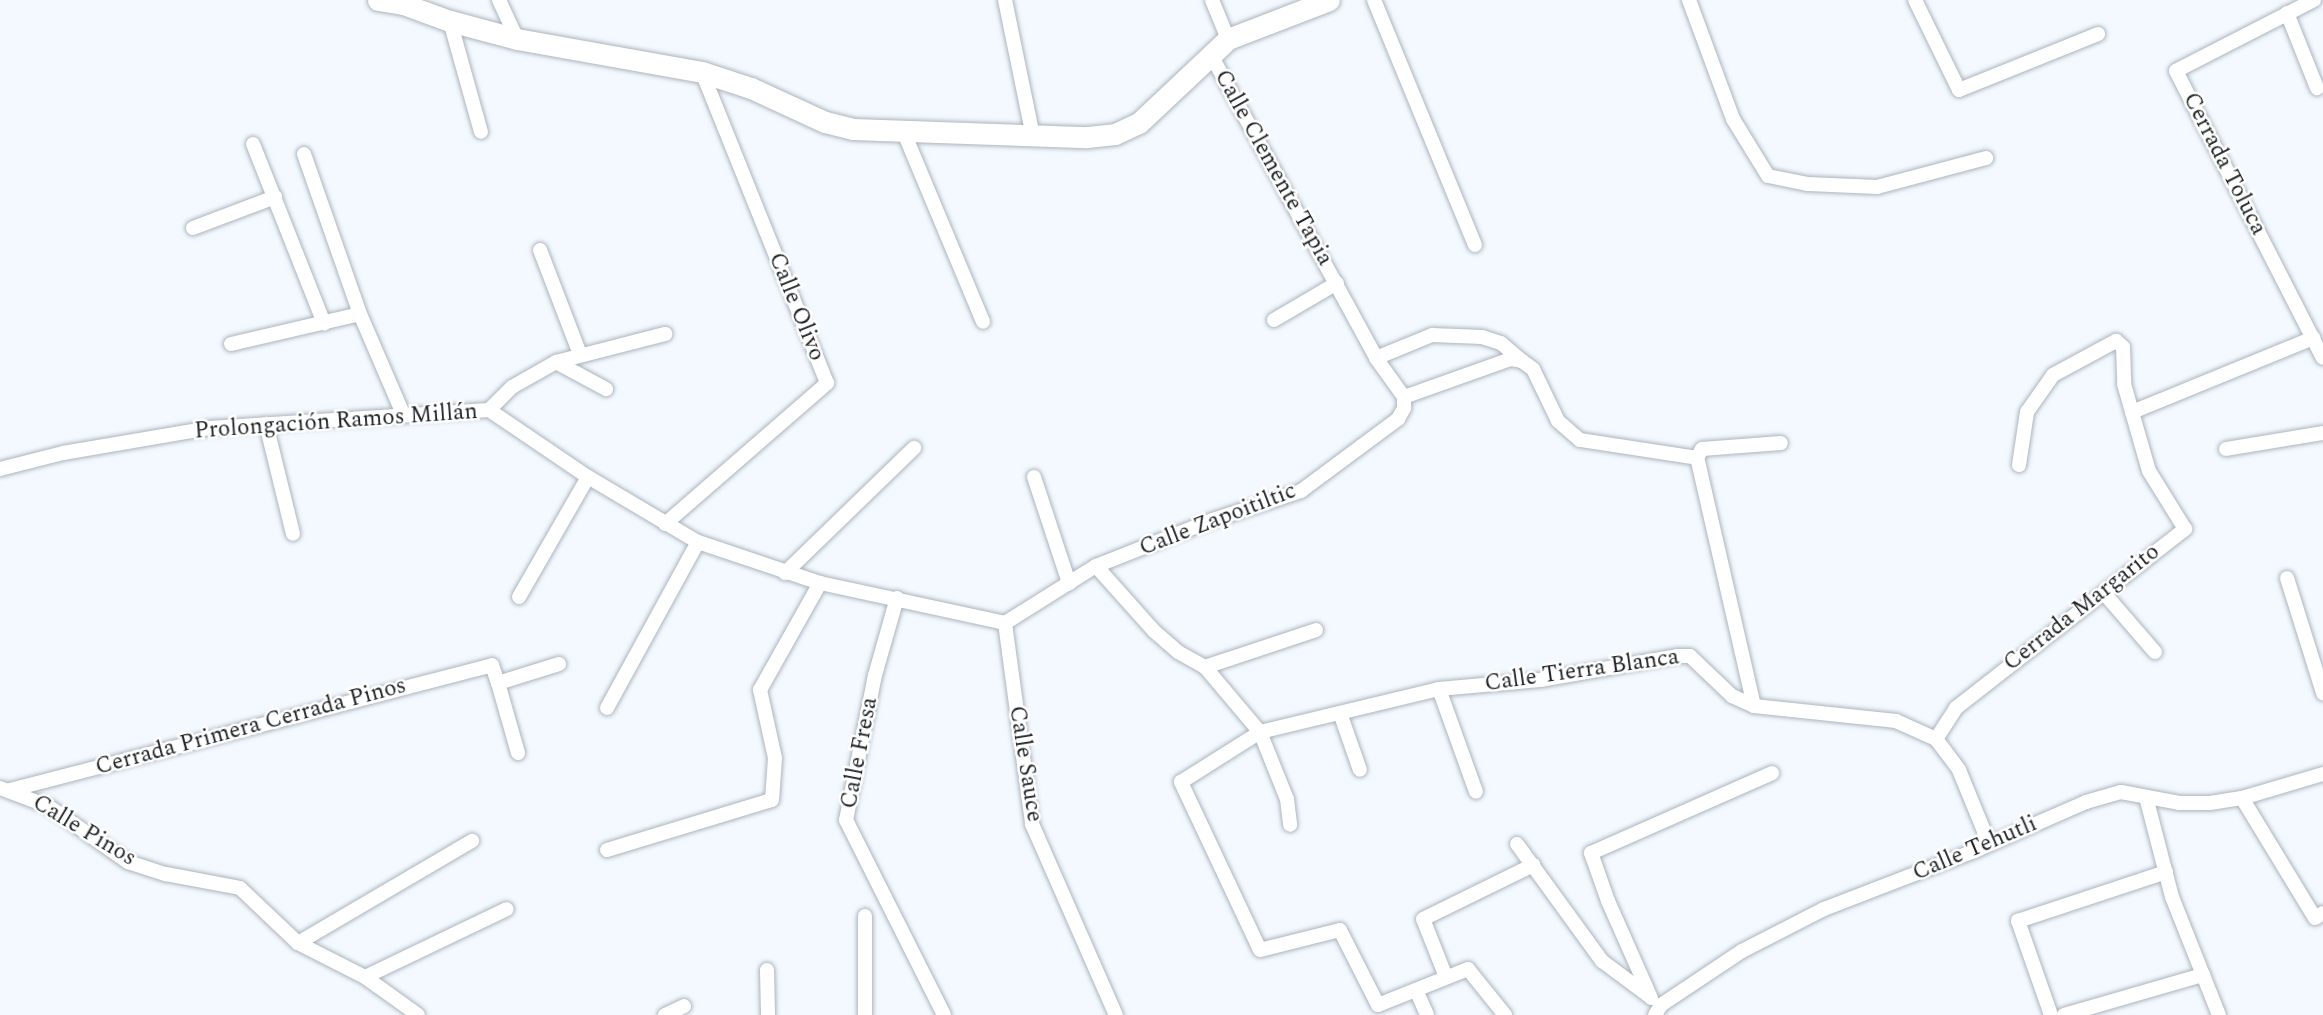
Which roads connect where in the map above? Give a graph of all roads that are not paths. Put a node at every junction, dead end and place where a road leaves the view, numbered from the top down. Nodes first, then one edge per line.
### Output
1 (378, 0) edge
2 (499, 0) edge
3 (1005, 0) edge
4 (1212, 0) edge
5 (1329, 0) edge
6 (1374, 0) edge
7 (1689, 0) edge
8 (1915, 0) edge
9 (2314, 0) edge
10 (2287, 13) junction
11 (450, 21) junction
12 (2098, 34) dead end
13 (1228, 38) junction
14 (517, 39) junction
15 (1210, 53) junction
16 (702, 72) junction
17 (2316, 89) dead end
18 (902, 128) junction
19 (481, 132) dead end
20 (1032, 137) junction
21 (253, 144) dead end
22 (304, 154) dead end
23 (1986, 158) dead end
24 (275, 197) junction
25 (193, 228) dead end
26 (1475, 245) dead end
27 (540, 250) dead end
28 (1337, 283) junction
29 (360, 314) junction
30 (1274, 320) dead end
31 (983, 321) dead end
32 (324, 323) junction
33 (665, 334) dead end
34 (2313, 338) junction
35 (231, 344) dead end
36 (580, 354) junction
37 (1376, 358) junction
38 (2323, 358) edge
39 (1522, 361) junction
40 (556, 362) junction
41 (606, 389) dead end
42 (1404, 397) junction
43 (489, 410) junction
44 (2132, 412) junction
45 (403, 414) junction
46 (266, 424) junction
47 (2323, 433) edge
48 (1781, 443) dead end
49 (914, 448) dead end
50 (2226, 449) dead end
51 (1697, 458) junction
52 (2019, 465) dead end
53 (0, 469) edge
54 (588, 477) junction
55 (1034, 477) dead end
56 (665, 524) junction
57 (293, 534) dead end
58 (698, 542) junction
59 (1096, 566) junction
60 (786, 573) junction
61 (2287, 578) dead end
62 (820, 583) junction
63 (1069, 583) junction
64 (2104, 593) junction
65 (519, 597) dead end
66 (897, 598) junction
67 (1005, 623) junction
68 (1316, 630) dead end
69 (2155, 652) dead end
70 (559, 664) dead end
71 (1205, 667) junction
72 (498, 683) junction
73 (1438, 689) junction
74 (2323, 693) edge
75 (1754, 706) junction
76 (607, 708) dead end
77 (1340, 713) junction
78 (1260, 732) junction
79 (1936, 739) junction
80 (518, 753) dead end
81 (1360, 770) dead end
82 (1772, 773) dead end
83 (2323, 774) edge
84 (5, 789) edge
85 (1476, 792) dead end
86 (2146, 797) junction
87 (2242, 798) junction
88 (1290, 825) dead end
89 (471, 841) dead end
90 (1990, 843) junction
91 (1517, 844) dead end
92 (607, 850) dead end
93 (1533, 865) junction
94 (2166, 872) junction
95 (507, 909) dead end
96 (2323, 913) edge
97 (865, 916) dead end
98 (298, 943) junction
99 (767, 970) dead end
100 (2203, 975) junction
101 (365, 977) junction
102 (1447, 977) junction
103 (1416, 990) junction
104 (684, 1006) dead end
105 (1656, 1006) edge
106 (418, 1015) edge
107 (665, 1015) edge
108 (768, 1015) edge
109 (865, 1015) edge
110 (944, 1015) edge
111 (1116, 1015) edge
112 (1427, 1015) edge
113 (1505, 1015) edge
114 (2051, 1015) edge
115 (2064, 1015) edge
116 (2219, 1015) edge

1 - 11 street
2 - 14 street
3 - 20 street
4 - 13 street
5 - 13 street
6 - 26 street
7 - 23 street
8 - 12 street
9 - 10 street, Cerrada Toluca
10 - 17 street
10 - 34 street, Cerrada Toluca
11 - 14 street
11 - 19 street
13 - 15 street
14 - 16 street
15 - 20 street
15 - 28 street, Calle Clemente Tapia
16 - 18 street
16 - 56 street, Calle Olivo
18 - 20 street
18 - 31 street
21 - 24 street
22 - 29 street
24 - 25 street
24 - 32 street
27 - 36 street
28 - 30 street
28 - 37 street, Calle Clemente Tapia
29 - 32 street
29 - 45 street
32 - 35 street
33 - 36 street
34 - 38 street, Cerrada Toluca
34 - 44 street
36 - 40 street
37 - 39 street
37 - 42 street
39 - 42 street
39 - 51 street
40 - 41 street
40 - 43 street
42 - 59 street, Calle Zapoitiltic
43 - 45 street, Prolongación Ramos Millán
43 - 54 street, Prolongación Ramos Millán
44 - 52 street
44 - 64 street, Cerrada Margarito
45 - 46 street, Prolongación Ramos Millán
46 - 53 street, Prolongación Ramos Millán
46 - 57 street
47 - 50 street
48 - 51 street
49 - 60 street
51 - 75 street
54 - 56 street, Prolongación Ramos Millán
54 - 65 street
55 - 63 street
56 - 58 street, Prolongación Ramos Millán
58 - 60 street, Prolongación Ramos Millán
58 - 76 street
59 - 63 street, Calle Zapoitiltic
59 - 71 street
60 - 62 street, Prolongación Ramos Millán
61 - 74 street
62 - 66 street, Prolongación Ramos Millán
62 - 92 street
63 - 67 street, Calle Zapoitiltic
64 - 69 street
64 - 79 street, Cerrada Margarito
66 - 67 street, Prolongación Ramos Millán
66 - 110 street, Calle Fresa
67 - 111 street, Calle Sauce
68 - 71 street
70 - 72 street
71 - 78 street
72 - 80 street
72 - 84 street, Cerrada Primera Cerrada Pinos
73 - 75 street, Calle Tierra Blanca
73 - 77 street, Calle Tierra Blanca
73 - 85 street
75 - 79 street, Calle Tierra Blanca
77 - 78 street, Calle Tierra Blanca
77 - 81 street
78 - 88 street
78 - 103 street, Calle Tierra Blanca
79 - 90 street
82 - 105 street
83 - 87 street, Calle Tehutli
84 - 98 street, Calle Pinos
86 - 87 street, Calle Tehutli
86 - 90 street, Calle Tehutli
86 - 94 street
87 - 96 street
89 - 98 street
90 - 105 street, Calle Tehutli
91 - 93 street
93 - 102 street
93 - 105 street
94 - 100 street
94 - 114 street
95 - 101 street
97 - 109 street
98 - 101 street, Calle Pinos
99 - 108 street
100 - 115 street
100 - 116 street
101 - 106 street, Calle Pinos
102 - 103 street
102 - 113 street
103 - 112 street
104 - 107 street

